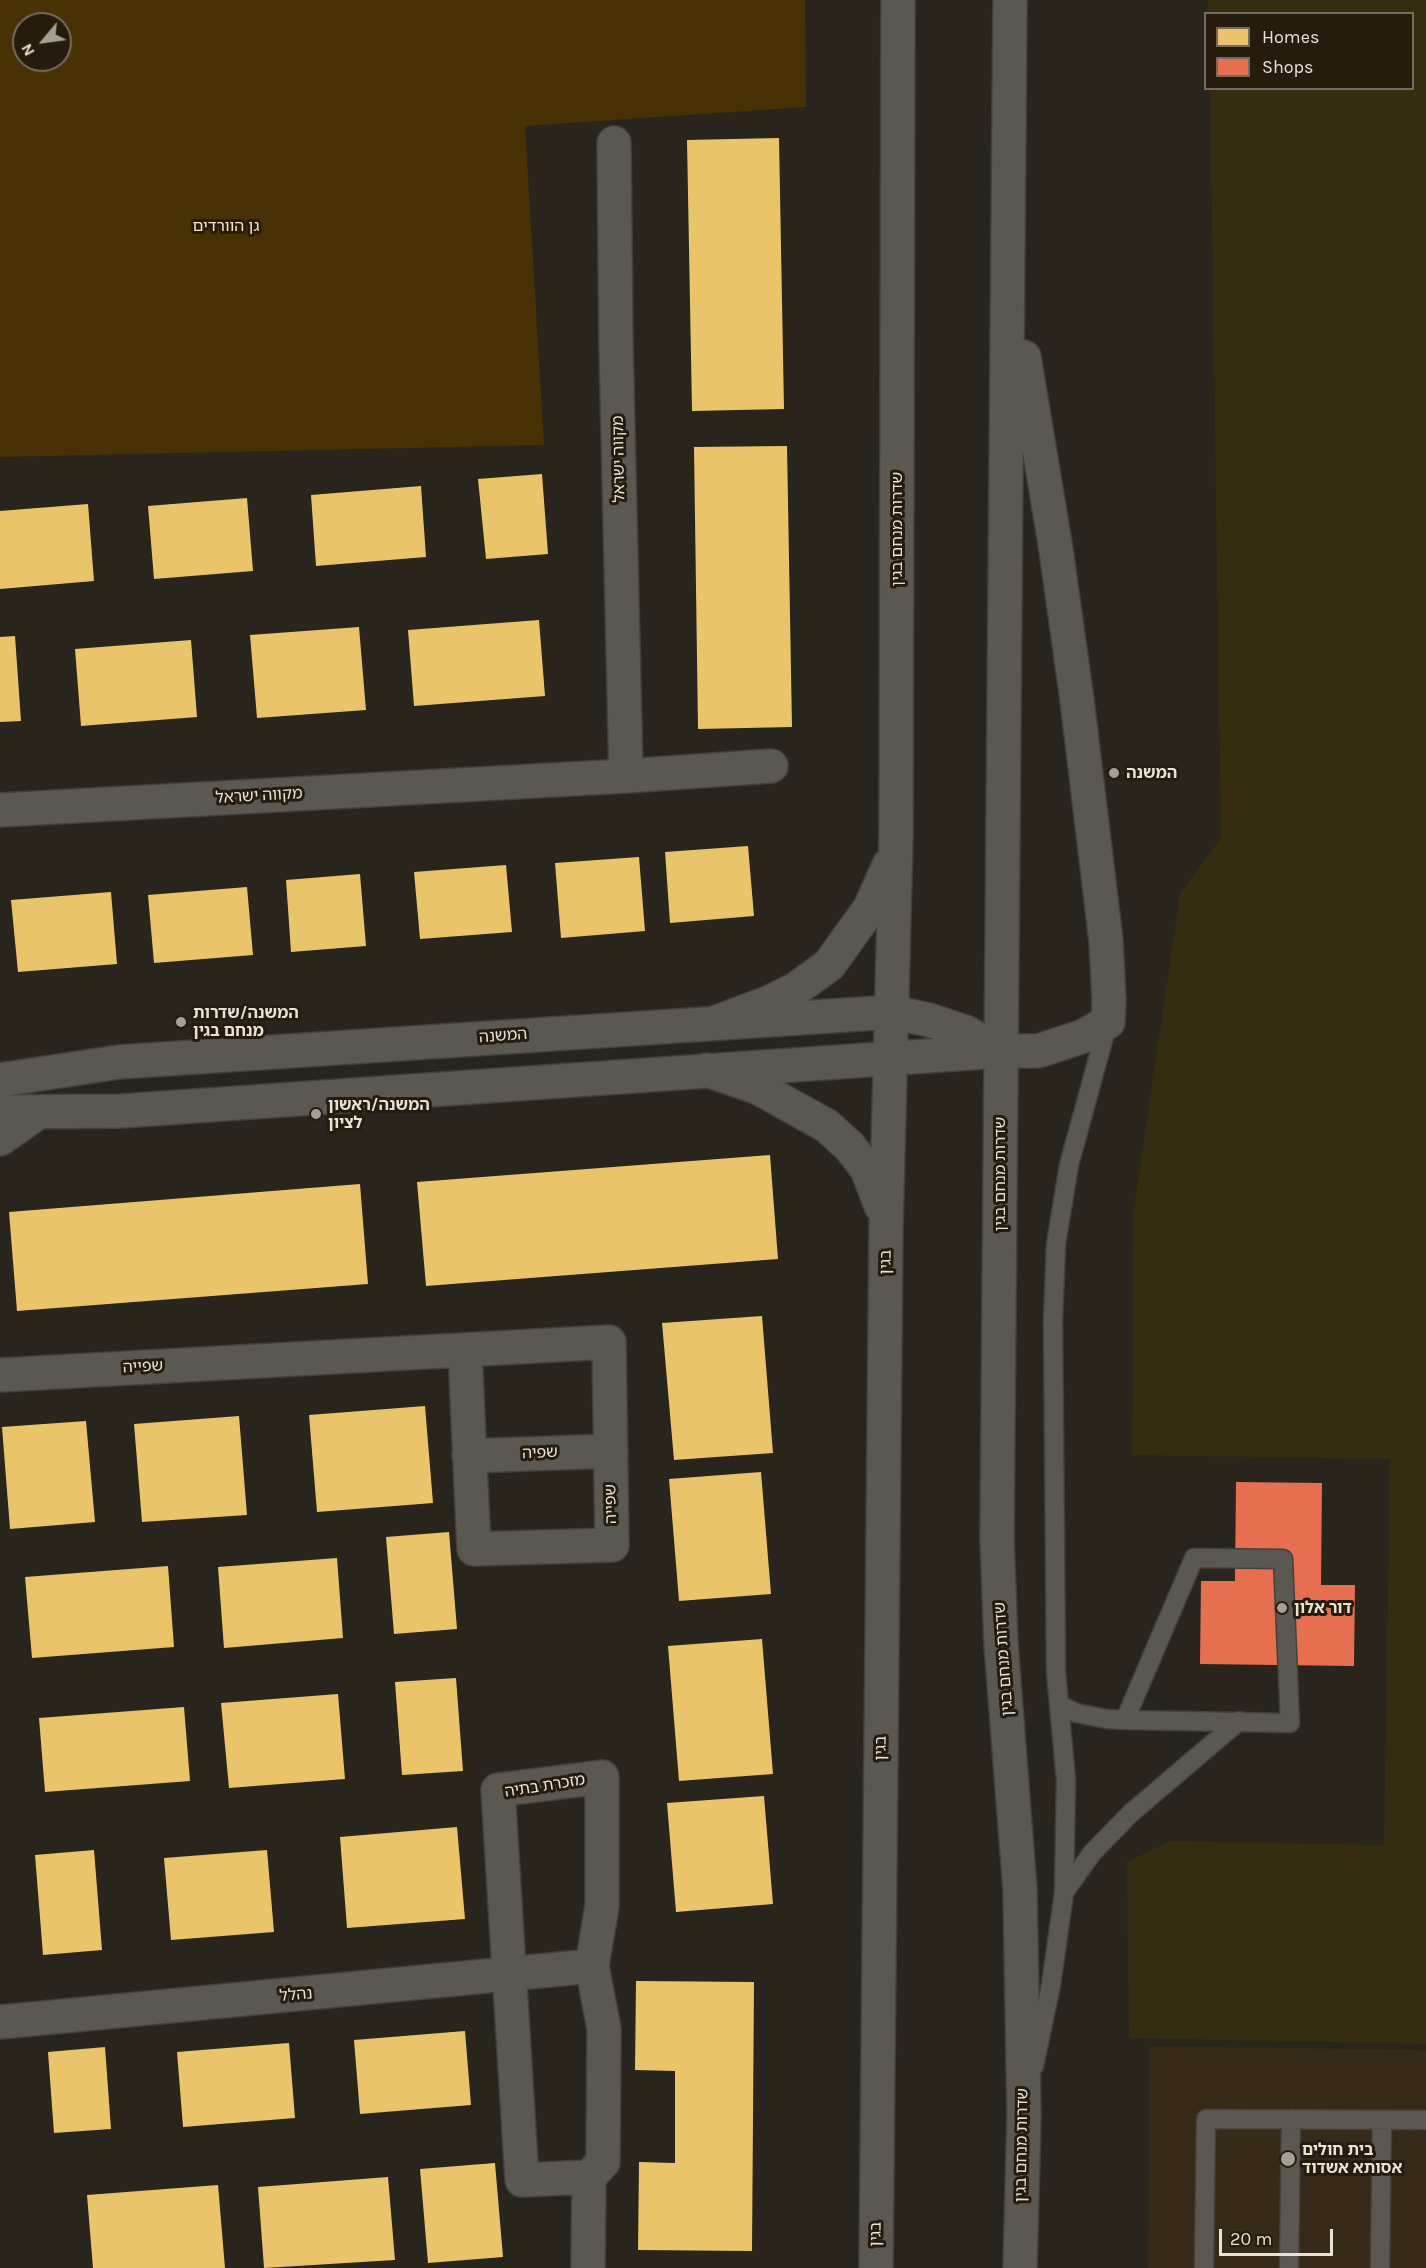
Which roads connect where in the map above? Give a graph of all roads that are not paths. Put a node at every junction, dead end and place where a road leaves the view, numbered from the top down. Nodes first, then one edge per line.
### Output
1 (898, 0) edge
2 (1010, 0) edge
3 (614, 143) dead end
4 (1009, 274) junction
5 (771, 766) dead end
6 (627, 776) junction
7 (0, 810) edge
8 (896, 837) junction
9 (892, 1012) junction
10 (717, 1022) junction
11 (1108, 1022) junction
12 (1001, 1051) junction
13 (890, 1057) junction
14 (707, 1070) junction
15 (3, 1076) edge
16 (0, 1112) edge
17 (37, 1113) junction
18 (0, 1139) edge
19 (886, 1228) junction
20 (465, 1350) junction
21 (0, 1375) edge
22 (611, 1450) junction
23 (469, 1456) junction
24 (1062, 1706) junction
25 (1125, 1720) junction
26 (1239, 1721) junction
27 (1064, 1893) junction
28 (592, 1966) junction
29 (510, 1975) junction
30 (0, 2022) edge
31 (1023, 2116) junction
32 (1291, 2119) junction
33 (1382, 2120) junction
34 (1426, 2120) edge
35 (589, 2178) junction
36 (588, 2268) edge
37 (876, 2268) edge
38 (1020, 2268) edge
39 (1204, 2268) edge
40 (1289, 2268) edge
41 (1380, 2268) edge

1 - 8 street, שדרות מנחם בגין
2 - 4 street, שדרות מנחם בגין
3 - 6 street, מקווה ישראל
4 - 11 street
4 - 12 street, שדרות מנחם בגין
5 - 6 street, מקווה ישראל
6 - 7 street, מקווה ישראל
8 - 9 street, שדרות מנחם בגין
8 - 10 street
9 - 10 street, המשנה
9 - 12 street, המשנה
9 - 13 street, שדרות מנחם בגין
10 - 15 street, המשנה
11 - 12 street
11 - 24 lane
12 - 13 street
12 - 31 street, שדרות מנחם בגין
13 - 14 street
13 - 19 street, שדרות מנחם בגין
14 - 17 street
14 - 19 street
16 - 17 street
17 - 18 street
19 - 37 street, בגין
20 - 21 street, שפייה
20 - 22 street, שפייה
20 - 23 street, שפייה
22 - 23 street, שפיה
22 - 23 street, שפייה
24 - 25 lane
24 - 27 lane
25 - 26 lane
25 - 26 lane
26 - 27 lane
27 - 31 lane
28 - 29 street, נהלל
28 - 29 street, מזכרת בתיה
28 - 35 street, מזכרת בתיה
29 - 30 street, נהלל
29 - 35 street, מזכרת בתיה
31 - 38 street, שדרות מנחם בגין
32 - 33 lane
32 - 39 lane
32 - 40 lane
33 - 34 lane
33 - 41 lane
35 - 36 street, מזכרת בתיה

